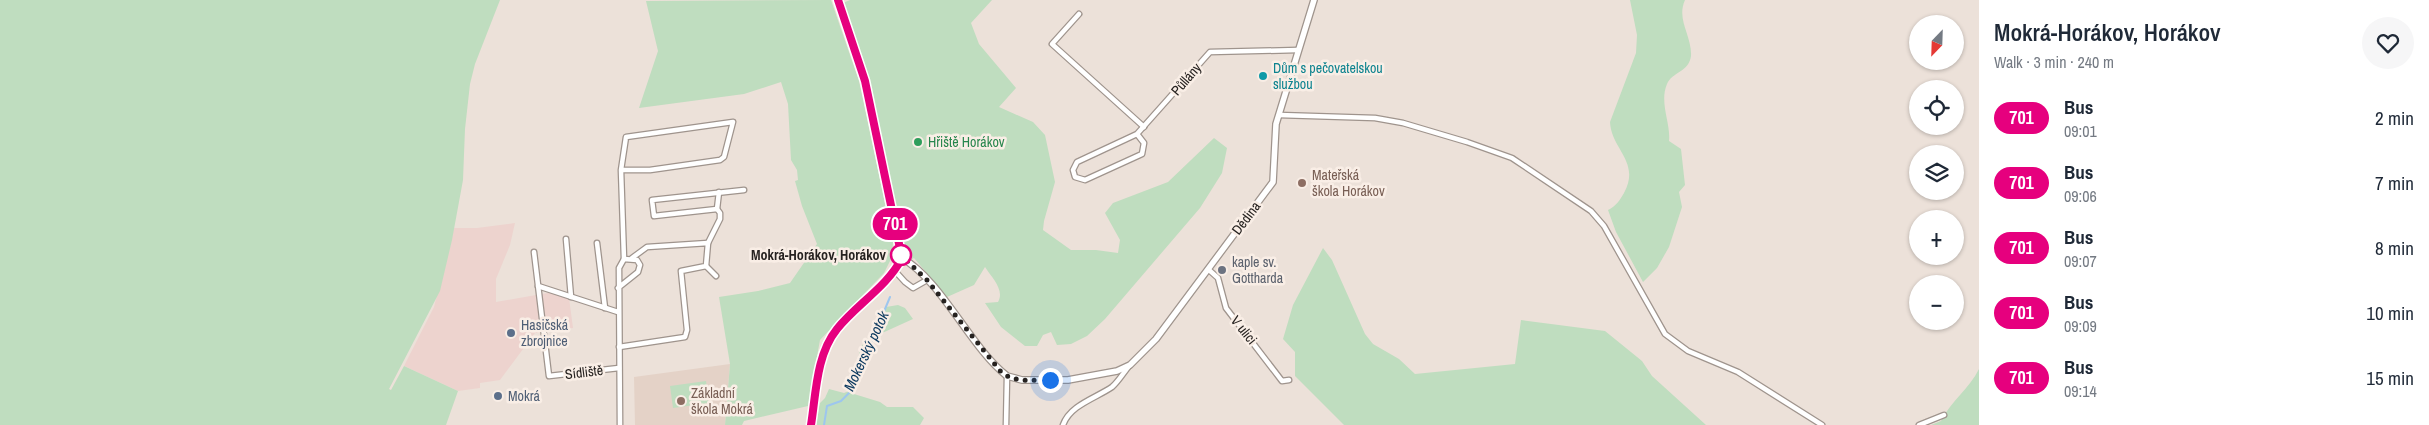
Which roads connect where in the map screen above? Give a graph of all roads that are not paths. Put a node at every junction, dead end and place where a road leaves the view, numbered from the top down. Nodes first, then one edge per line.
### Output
1 (838, 0) edge
2 (1314, 0) edge
3 (1079, 14) dead end
4 (1298, 50) junction
5 (1278, 115) junction
6 (1144, 127) junction
7 (1137, 134) junction
8 (621, 170) junction
9 (744, 190) dead end
10 (719, 192) junction
11 (717, 209) junction
12 (566, 239) dead end
13 (597, 243) dead end
14 (708, 243) junction
15 (534, 252) dead end
16 (632, 258) junction
17 (902, 258) junction
18 (624, 259) junction
19 (706, 266) junction
20 (1209, 270) junction
21 (895, 271) junction
22 (716, 276) dead end
23 (927, 280) junction
24 (538, 286) junction
25 (618, 288) junction
26 (571, 297) junction
27 (605, 308) junction
28 (618, 312) junction
29 (619, 347) junction
30 (1130, 364) junction
31 (619, 368) junction
32 (1007, 376) junction
33 (1289, 380) dead end
34 (1944, 415) dead end
35 (620, 425) edge
36 (811, 425) edge
37 (1006, 425) edge
38 (1063, 425) edge
39 (1822, 425) edge
40 (1919, 425) edge

1 - 17 street
2 - 4 street
3 - 6 street
4 - 5 street
4 - 6 street, Půllány
5 - 20 street, Dědina
5 - 39 street
6 - 7 street, Půllány
7 - 7 street, Půllány
8 - 8 street, Sídliště
8 - 18 street, Sídliště
9 - 10 street
10 - 11 street
10 - 11 street
11 - 14 street
12 - 26 street
13 - 27 street
14 - 16 street
14 - 19 street
15 - 24 street, Sídliště
16 - 18 street
16 - 25 street
17 - 21 street
17 - 23 street
18 - 25 street, Sídliště
19 - 22 street
19 - 29 street
20 - 30 street, Dědina
20 - 33 street, V ulici
21 - 23 street
21 - 36 street
23 - 32 street
24 - 26 street
24 - 31 street, Sídliště
25 - 28 street, Sídliště
26 - 27 street
27 - 28 street
28 - 29 street, Sídliště
29 - 31 street, Sídliště
30 - 32 street, Dědina
30 - 38 street
31 - 35 street, Sídliště
32 - 37 street
34 - 40 street

